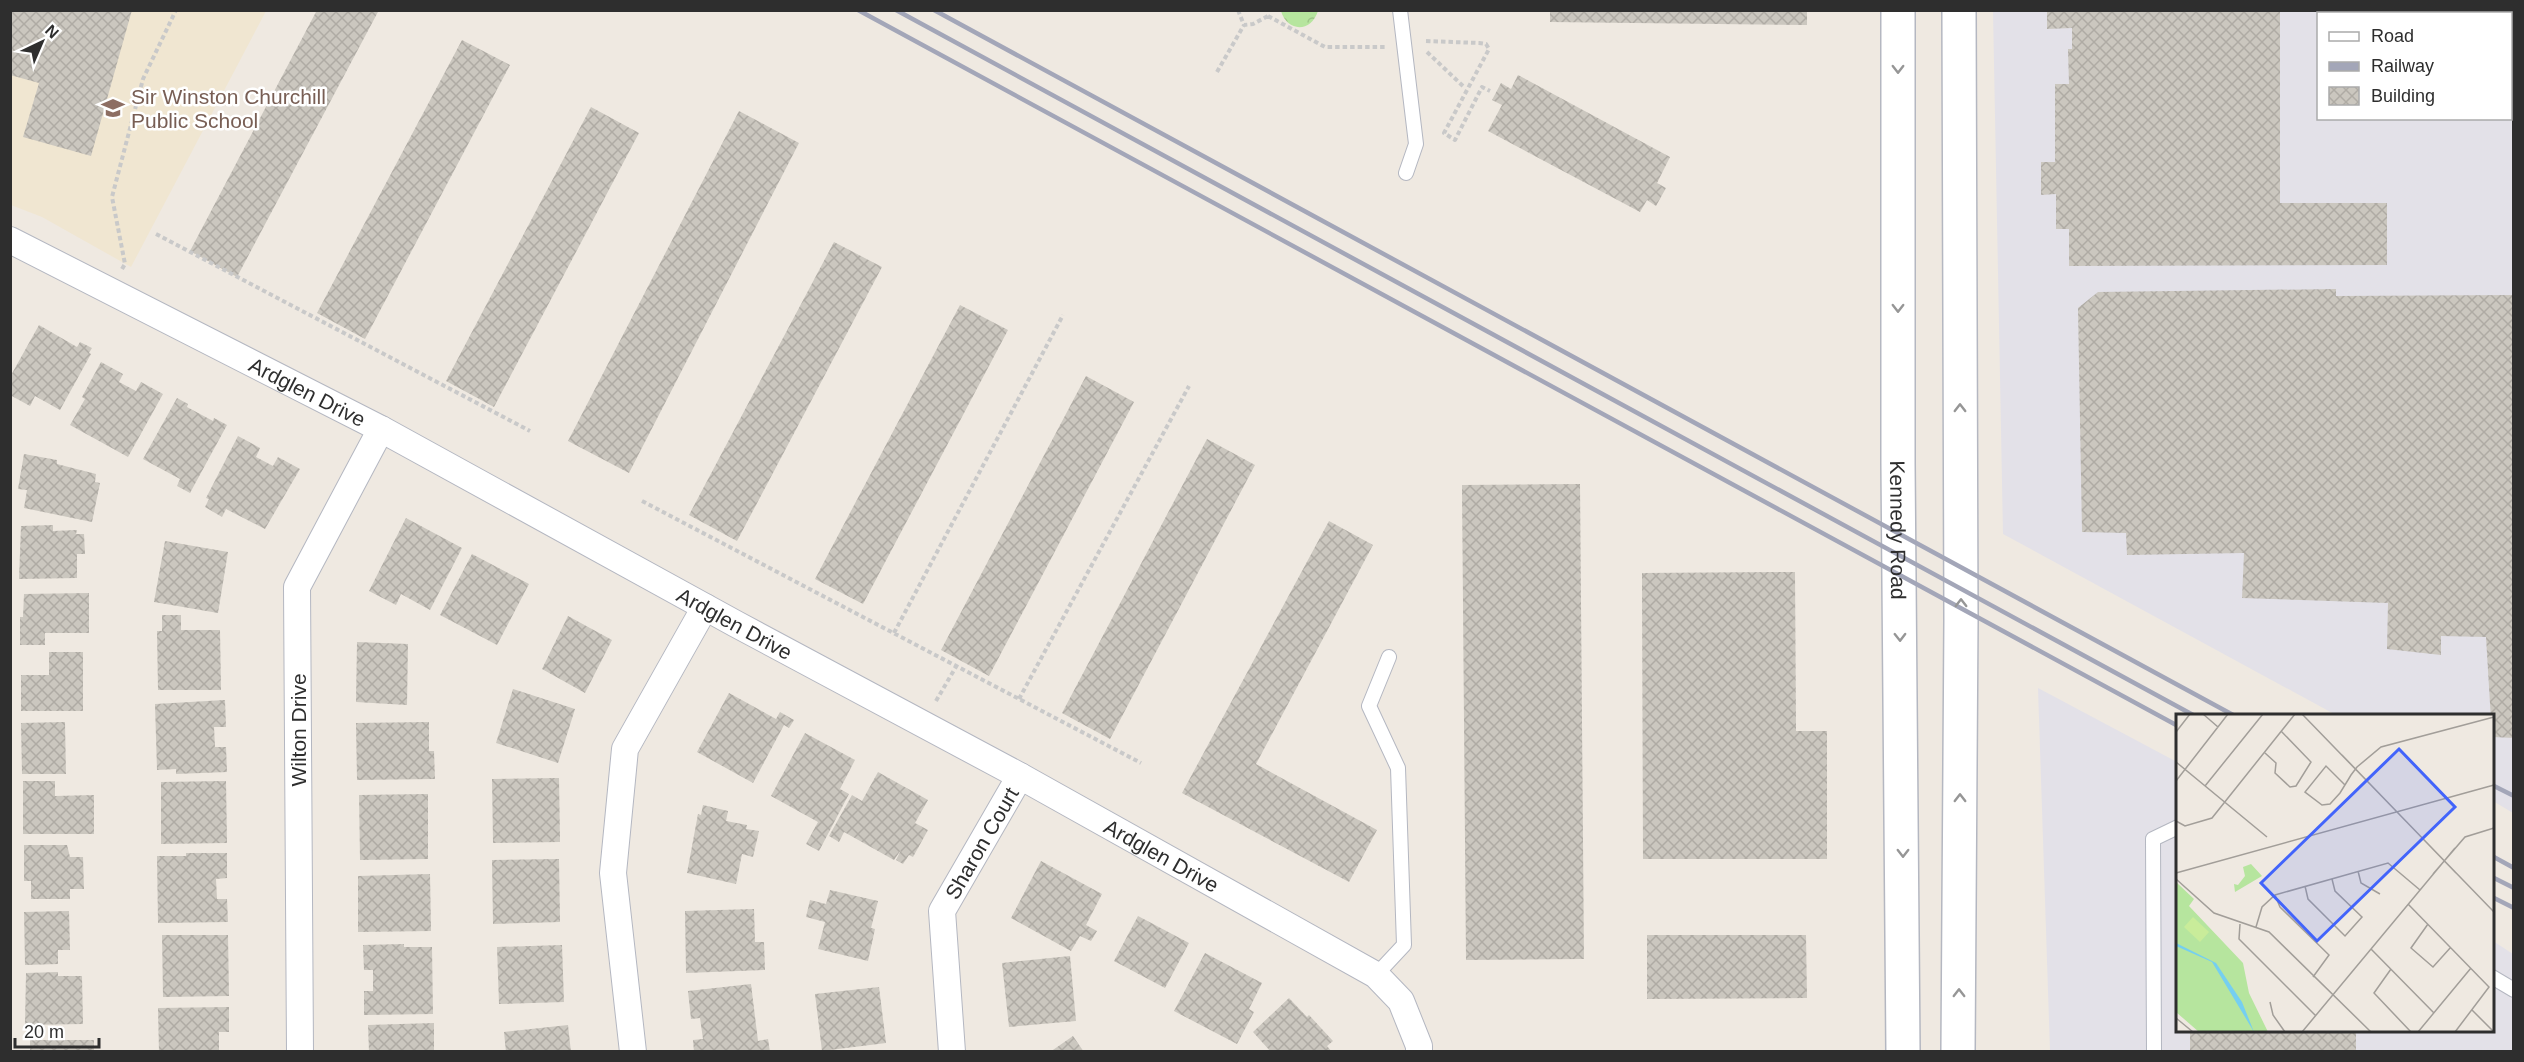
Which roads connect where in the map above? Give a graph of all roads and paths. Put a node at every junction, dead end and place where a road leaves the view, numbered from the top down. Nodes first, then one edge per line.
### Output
1 (176, 10) edge
2 (1238, 10) edge
3 (1400, 10) edge
4 (1898, 10) edge
5 (1959, 10) edge
6 (1268, 13) edge
7 (1244, 25) junction
8 (1426, 41) dead end
9 (1404, 46) junction
10 (1427, 52) dead end
11 (1217, 72) dead end
12 (1464, 87) dead end
13 (1490, 91) dead end
14 (1406, 172) dead end
15 (156, 234) dead end
16 (12, 244) edge
17 (108, 292) junction
18 (1063, 315) dead end
19 (1189, 386) dead end
20 (381, 429) junction
21 (530, 431) dead end
22 (642, 501) dead end
23 (705, 608) junction
24 (894, 633) junction
25 (1389, 657) dead end
26 (957, 666) junction
27 (1019, 699) junction
28 (932, 707) dead end
29 (1141, 763) dead end
30 (1020, 777) junction
31 (2176, 828) edge
32 (1376, 975) junction
33 (2494, 978) edge
34 (2514, 990) edge
35 (300, 1052) edge
36 (633, 1052) edge
37 (952, 1052) edge
38 (1419, 1052) edge
39 (1903, 1052) edge
40 (1958, 1052) edge
41 (2154, 1052) edge

1 - 17 path
2 - 7 path
3 - 9 lane
4 -> 39 main road, Kennedy Road
40 -> 5 main road
6 - 7 path
6 - 9 path
7 - 11 path
8 - 13 path
9 - 14 lane
10 - 12 path
15 - 21 path
16 - 17 street, Ardglen Drive
17 - 20 street, Ardglen Drive
18 - 24 path
19 - 27 path
20 - 23 street, Ardglen Drive
20 - 35 street, Wilton Drive
22 - 24 path
23 - 30 street, Ardglen Drive
23 - 36 street
24 - 26 path
25 - 32 lane
26 - 27 path
26 - 28 path
27 - 29 path
30 - 32 street, Ardglen Drive
30 - 37 street, Sharon Court
31 - 41 lane
32 - 38 street, Ardglen Drive
33 - 34 lane

